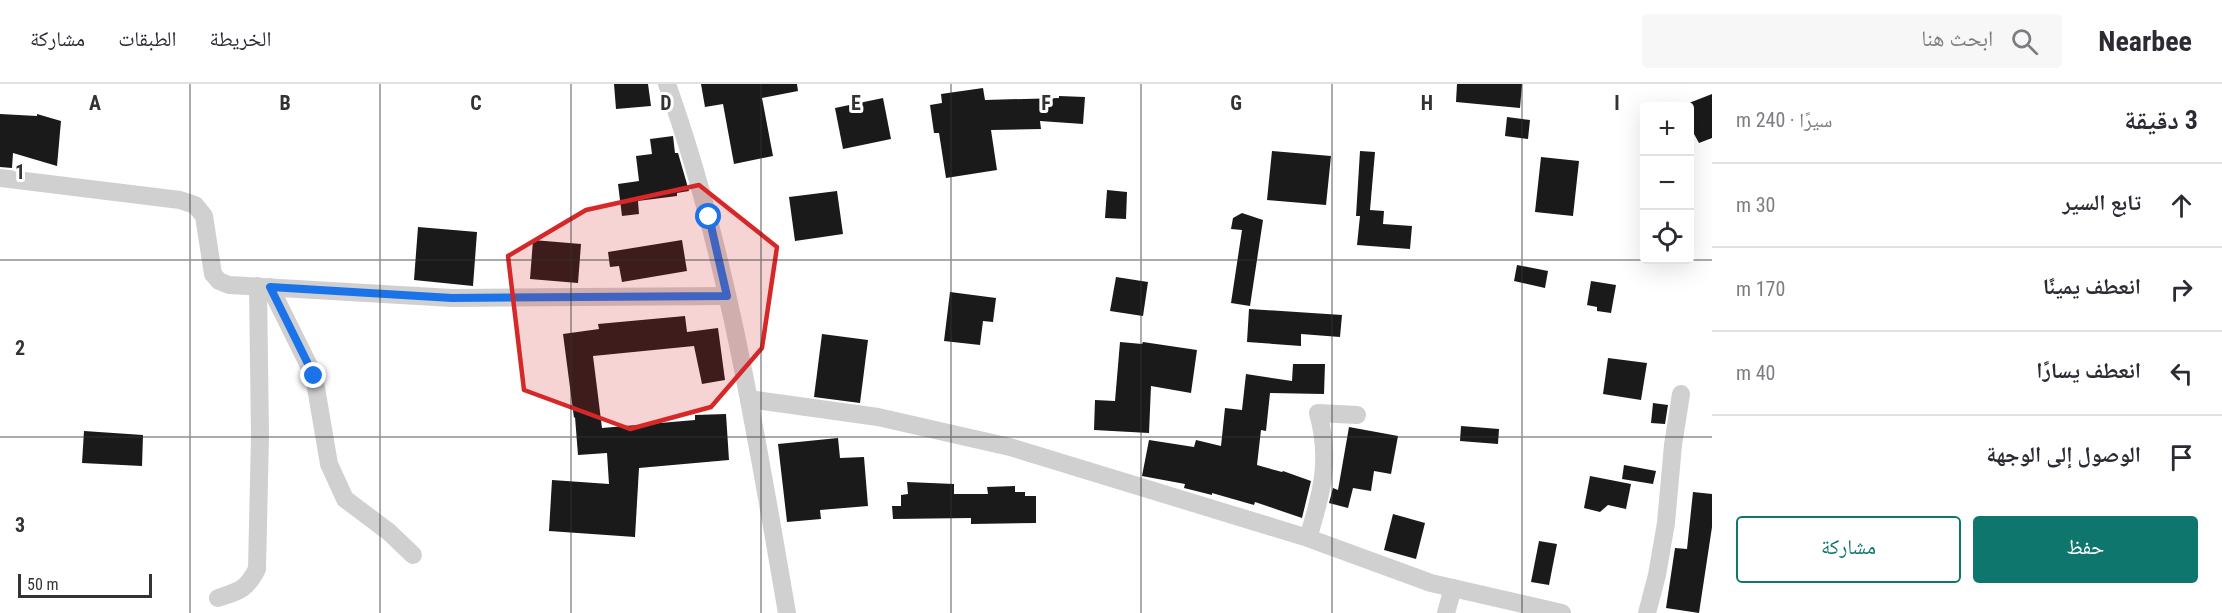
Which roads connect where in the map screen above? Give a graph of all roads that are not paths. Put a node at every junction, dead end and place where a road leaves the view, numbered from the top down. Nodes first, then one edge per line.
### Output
1 (667, 84) edge
2 (0, 178) edge
3 (264, 287) junction
4 (727, 296) junction
5 (1681, 394) dead end
6 (749, 399) junction
7 (1357, 415) dead end
8 (1308, 538) junction
9 (413, 555) dead end
10 (1453, 588) junction
11 (218, 598) dead end
12 (1552, 612) edge
13 (787, 613) edge
14 (1446, 613) edge
15 (1647, 613) edge

1 - 4 street
2 - 3 street
3 - 4 street
3 - 9 street
3 - 11 street
4 - 6 street
5 - 15 street
6 - 8 street
6 - 13 street
7 - 8 street
8 - 10 street
10 - 12 street
10 - 14 street

